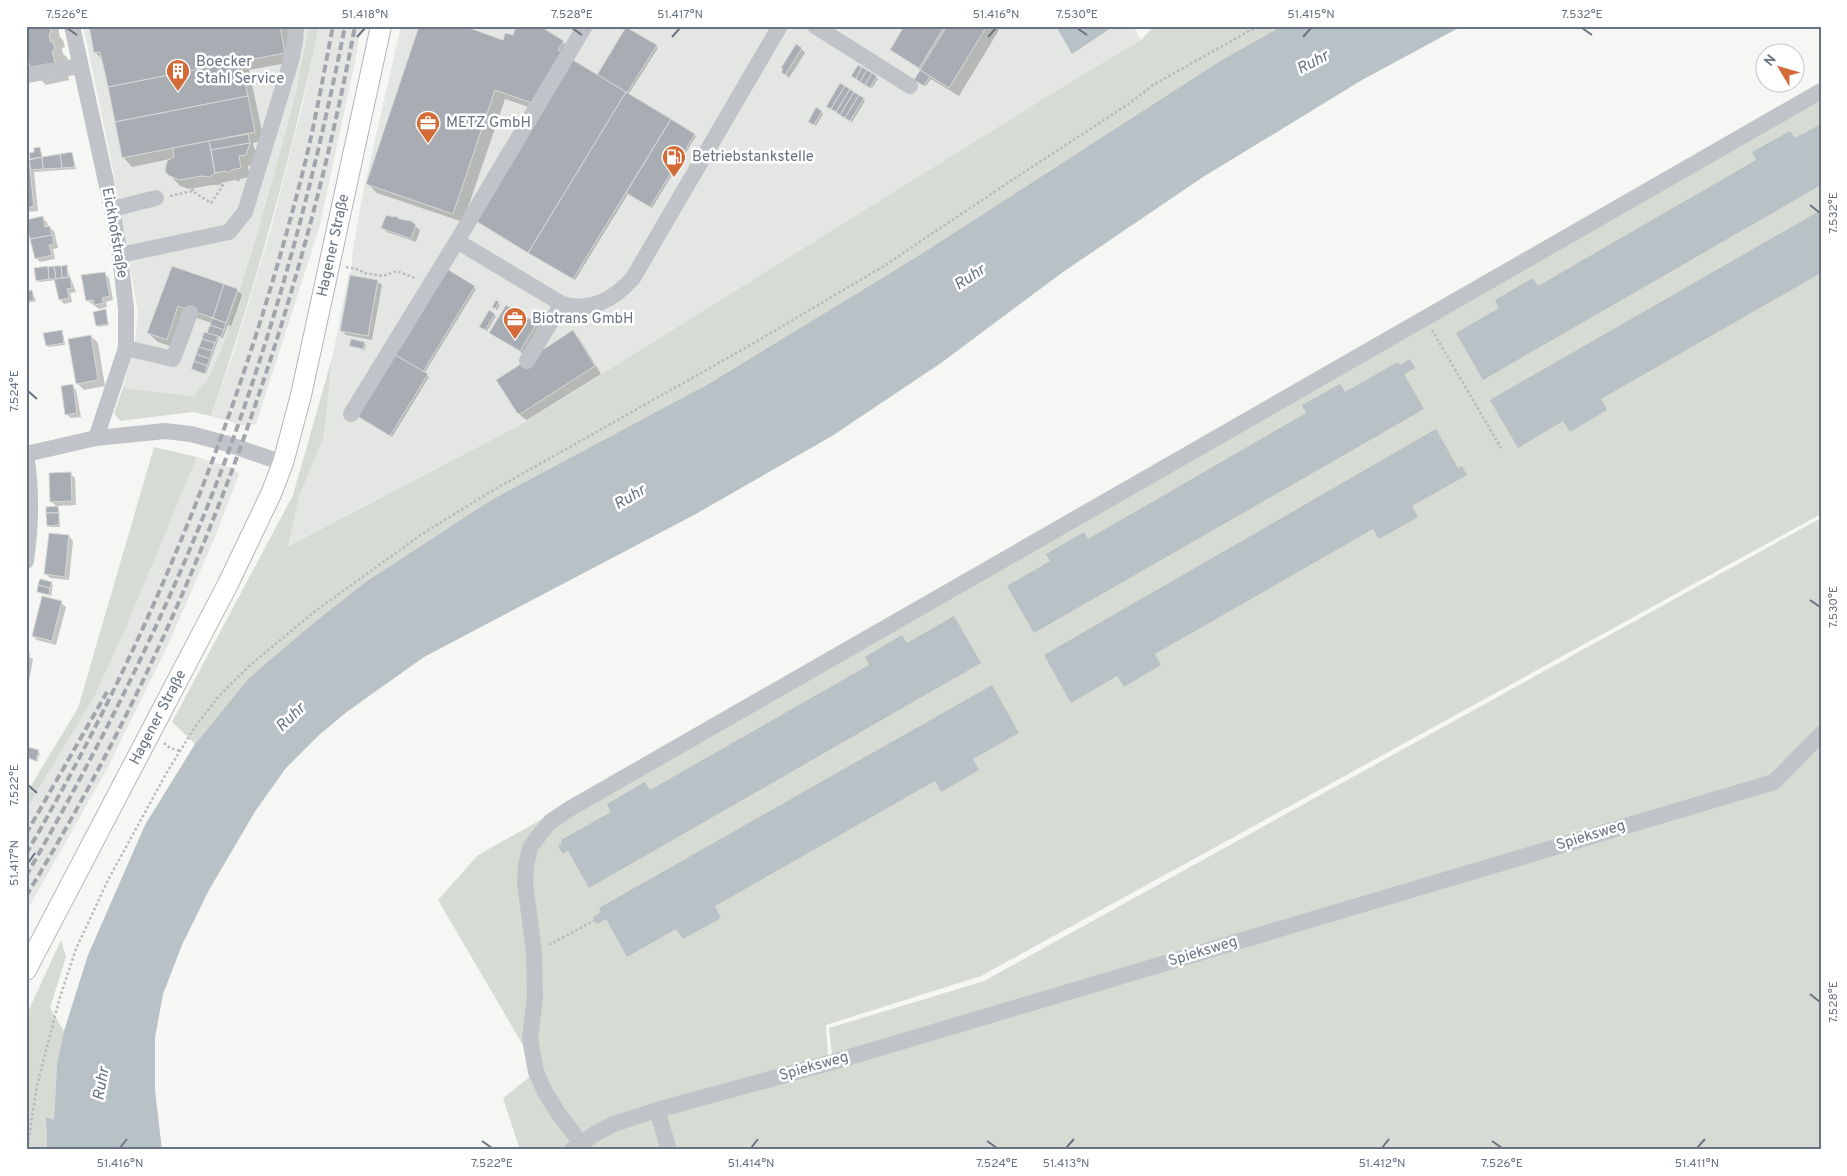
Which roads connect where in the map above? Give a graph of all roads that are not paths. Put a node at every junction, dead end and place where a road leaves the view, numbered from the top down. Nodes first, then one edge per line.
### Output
1 (72, 26) edge
2 (296, 26) edge
3 (381, 26) edge
4 (584, 26) edge
5 (780, 26) edge
6 (815, 26) edge
7 (80, 66) junction
8 (26, 75) edge
9 (910, 86) dead end
10 (1821, 91) edge
11 (156, 198) road end
12 (112, 209) junction
13 (457, 241) junction
14 (120, 255) junction
15 (562, 304) junction
16 (190, 313) dead end
17 (126, 348) junction
18 (527, 361) dead end
19 (351, 414) dead end
20 (96, 438) junction
21 (26, 454) edge
22 (283, 463) junction
23 (26, 561) edge
24 (1821, 734) edge
25 (26, 970) edge
26 (657, 1110) junction
27 (576, 1147) edge
28 (668, 1150) edge

1 - 7 street, Eickhofstraße
2 - 14 street
3 - 22 main road, Hagener Straße
4 - 13 street
5 - 15 street
6 - 9 street
7 - 8 street
7 - 12 street, Eickhofstraße
10 - 27 street
11 - 12 street
12 - 14 street, Eickhofstraße
13 - 15 street
13 - 19 street
14 - 17 street, Eickhofstraße
15 - 18 street
16 - 17 street
17 - 20 street, Eickhofstraße
20 - 21 street
20 - 22 street
21 - 23 street
22 - 25 main road, Hagener Straße
24 - 26 street, Spieksweg
26 - 27 street, Spieksweg
26 - 28 street

